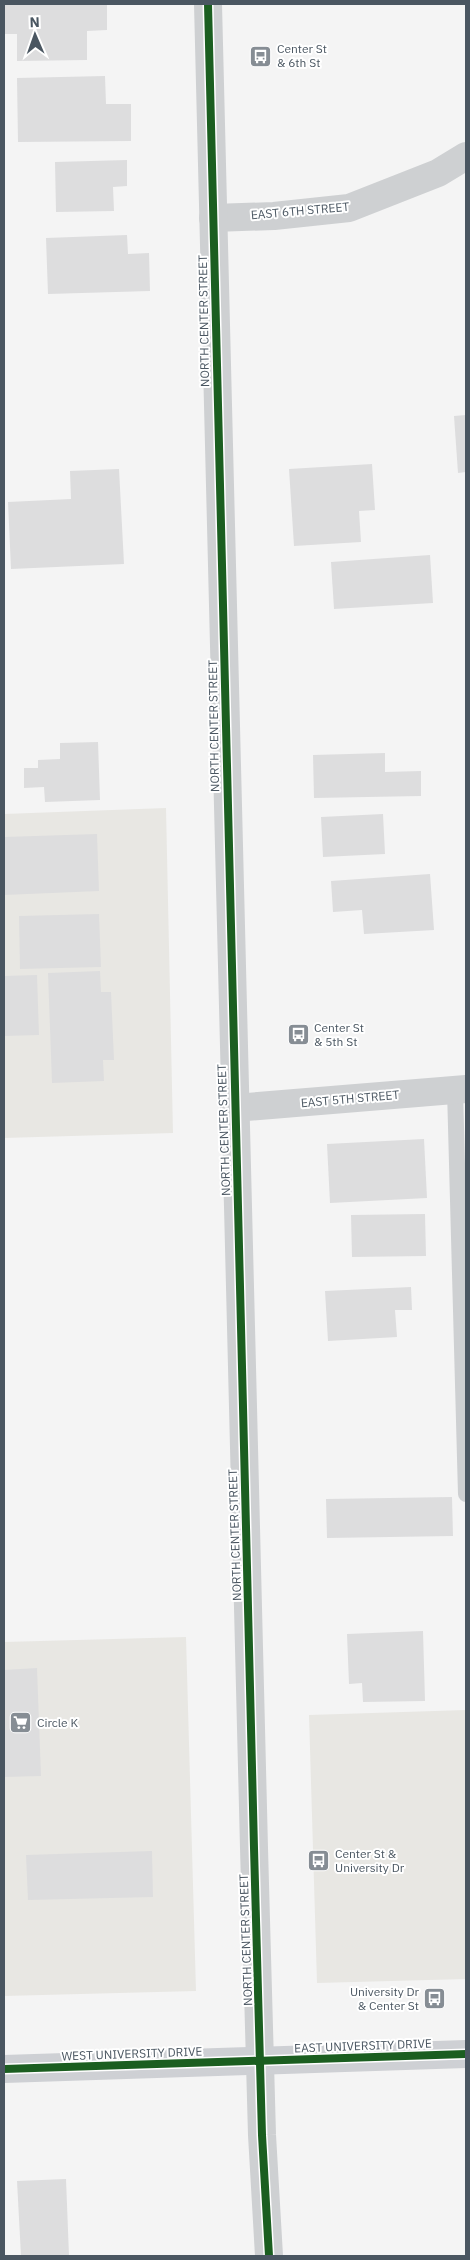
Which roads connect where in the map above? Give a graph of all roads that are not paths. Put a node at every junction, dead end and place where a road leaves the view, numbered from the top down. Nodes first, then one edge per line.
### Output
1 (208, 4) edge
2 (466, 156) edge
3 (212, 218) junction
4 (461, 1090) edge
5 (234, 1108) junction
6 (466, 1494) edge
7 (466, 2054) edge
8 (260, 2062) junction
9 (4, 2069) edge
10 (270, 2256) edge

1 - 3 street, NORTH CENTER STREET
2 - 3 street, EAST 6TH STREET
3 - 5 street, NORTH CENTER STREET
4 - 5 street, EAST 5TH STREET
4 - 6 lane
5 - 8 street, NORTH CENTER STREET
7 - 8 main road, EAST UNIVERSITY DRIVE
8 - 9 main road, WEST UNIVERSITY DRIVE
8 - 10 street, NORTH CENTER STREET

